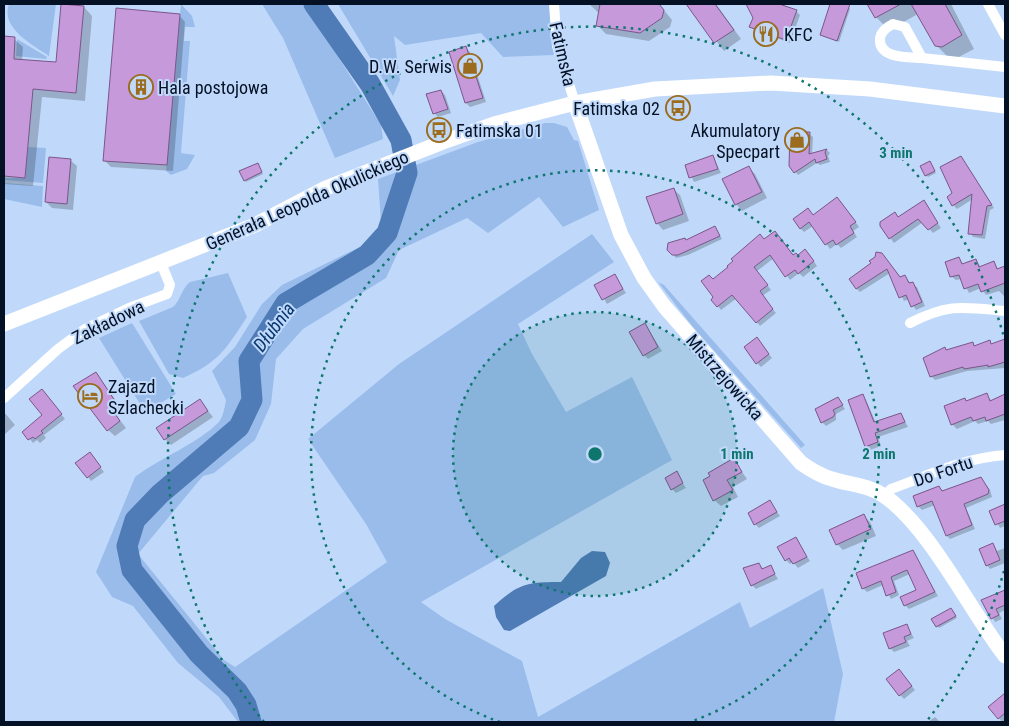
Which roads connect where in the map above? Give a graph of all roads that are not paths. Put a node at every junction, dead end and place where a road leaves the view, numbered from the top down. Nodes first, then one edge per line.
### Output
1 (554, 4) edge
2 (988, 4) edge
3 (1005, 35) edge
4 (922, 58) dead end
5 (1005, 67) edge
6 (575, 103) junction
7 (1005, 106) edge
8 (161, 263) junction
9 (1005, 312) edge
10 (910, 323) dead end
11 (4, 324) edge
12 (4, 398) edge
13 (1005, 455) edge
14 (884, 496) junction
15 (1005, 656) edge

1 - 6 street, Fatimska
2 - 3 street
4 - 5 street
6 - 7 main road, Generała Leopolda Okulickiego
6 - 8 main road, Generała Leopolda Okulickiego
6 - 14 main road, Mistrzejowicka
8 - 11 main road, Generała Leopolda Okulickiego
8 - 12 street, Zakładowa
9 - 10 street
13 - 14 street, Do Fortu
14 - 15 main road, Mistrzejowicka

